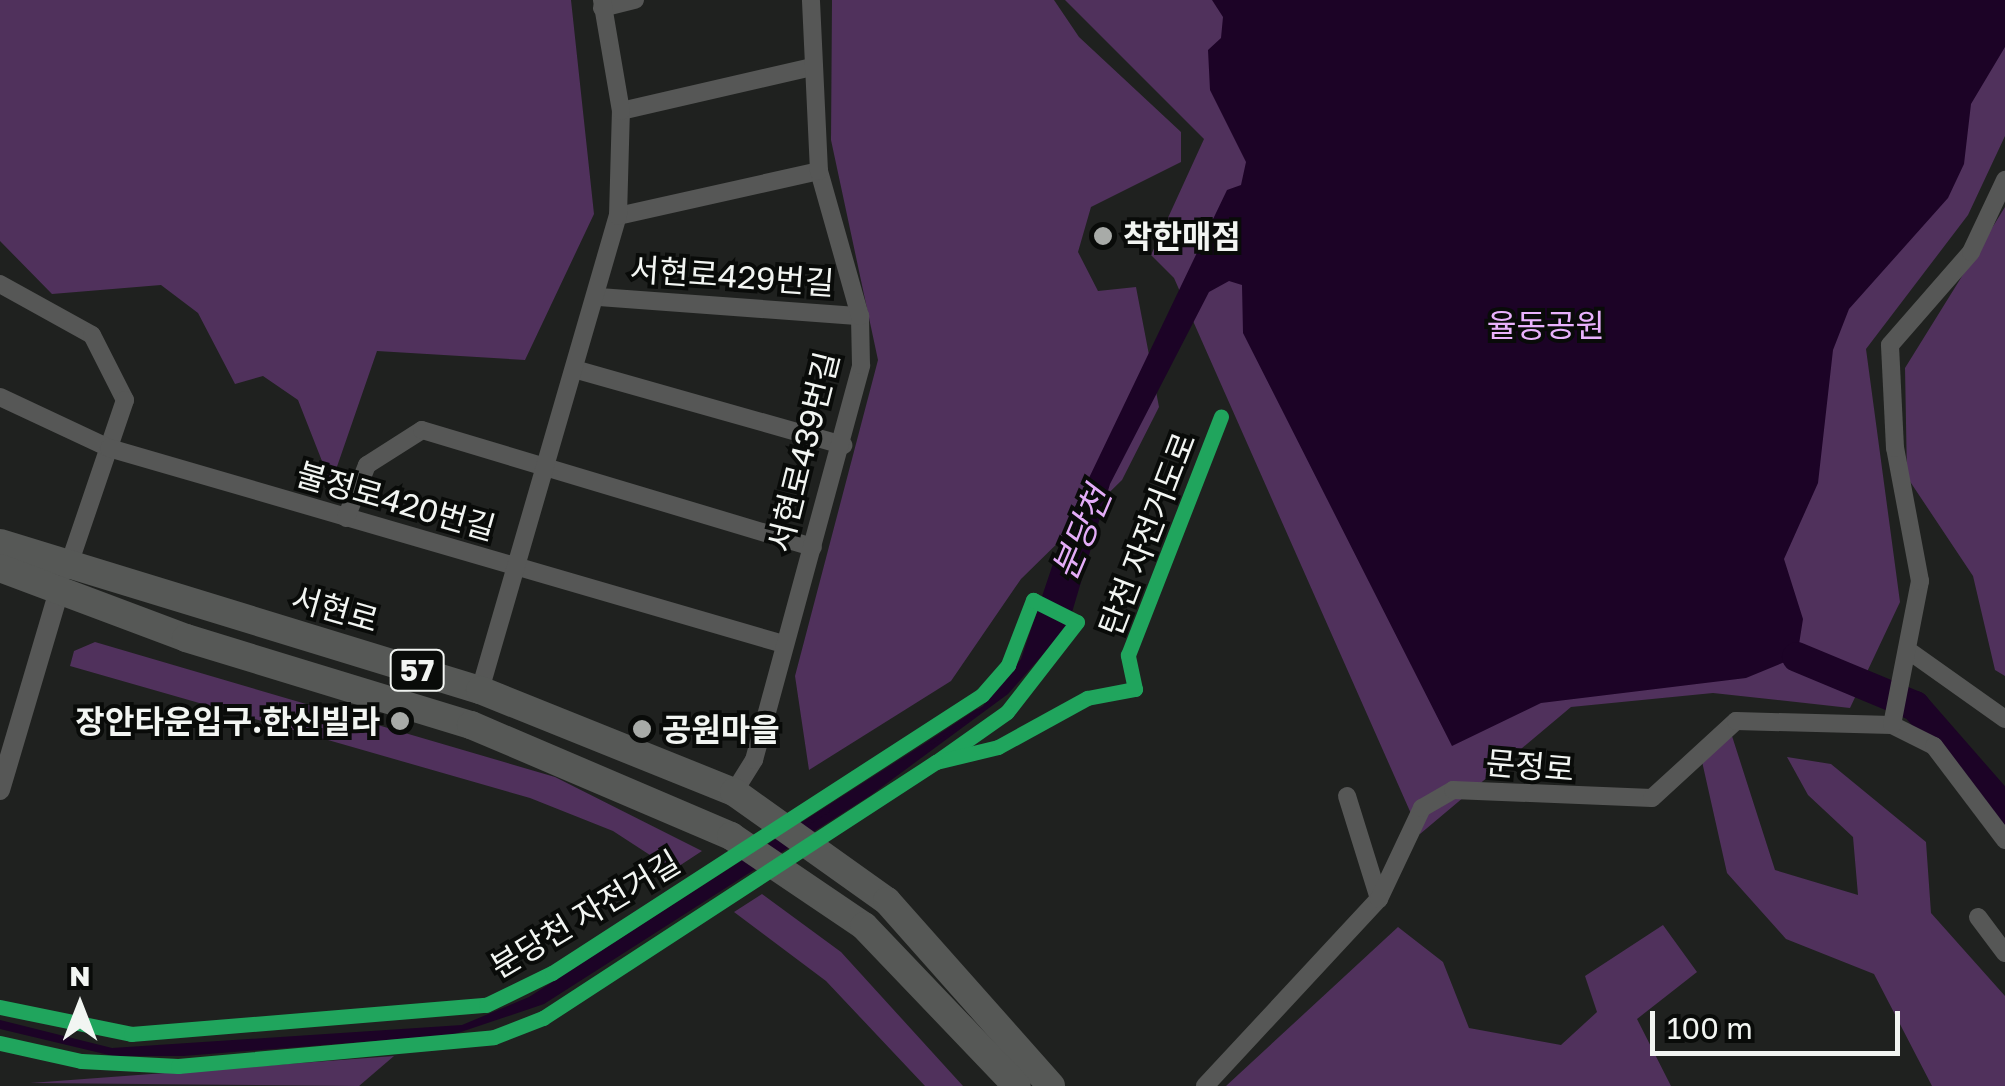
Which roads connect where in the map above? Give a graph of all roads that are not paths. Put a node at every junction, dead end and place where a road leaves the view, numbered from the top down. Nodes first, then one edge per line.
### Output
1 (635, 0) edge
2 (810, 0) edge
3 (602, 4) edge
4 (812, 66) junction
5 (621, 111) junction
6 (819, 171) junction
7 (2005, 180) edge
8 (618, 216) junction
9 (0, 284) edge
10 (599, 296) junction
11 (860, 316) junction
12 (574, 369) junction
13 (0, 396) edge
14 (843, 446) junction
15 (108, 448) junction
16 (542, 464) junction
17 (346, 518) junction
18 (0, 544) edge
19 (812, 547) junction
20 (68, 566) junction
21 (0, 568) edge
22 (518, 568) junction
23 (58, 594) junction
24 (783, 644) junction
25 (1912, 653) junction
26 (480, 690) junction
27 (2005, 719) edge
28 (1894, 721) junction
29 (0, 790) edge
30 (1347, 796) dead end
31 (744, 798) junction
32 (2005, 840) edge
33 (1378, 899) junction
34 (1978, 917) dead end
35 (2005, 953) edge
36 (1017, 1086) edge
37 (1051, 1086) edge
38 (1205, 1086) edge

1 - 3 street, 서현로429번길
2 - 4 street, 서현로439번길
3 - 5 street, 서현로429번길
4 - 5 street
4 - 6 street, 서현로439번길
5 - 8 street, 서현로429번길
6 - 8 street, 서현로429번길
6 - 11 street, 서현로439번길
7 - 25 street
8 - 10 street, 서현로429번길
9 - 15 street
10 - 11 street, 서현로429번길
10 - 12 street, 서현로429번길
11 - 14 street, 서현로439번길
12 - 14 street
12 - 16 street, 서현로429번길
13 - 15 street, 불정로420번길
14 - 19 street, 서현로439번길
15 - 17 street, 불정로420번길
15 - 20 street
16 - 17 street
16 - 19 street
16 - 22 street, 서현로429번길
17 - 22 street, 불정로420번길
18 - 20 main road, 서현로 / 57
19 - 24 street, 서현로439번길
20 - 23 street
20 - 26 main road, 서현로 / 57
21 - 23 main road, 57
22 - 24 street, 불정로420번길
22 - 26 street, 서현로429번길
23 - 29 street
23 - 36 main road, 57
24 - 31 street, 서현로439번길
25 - 27 street
25 - 28 street
26 - 31 main road, 서현로 / 57
28 - 32 street
28 - 33 street, 문정로
30 - 33 street
31 - 37 main road, 57
33 - 38 street, 문정로
34 - 35 street

